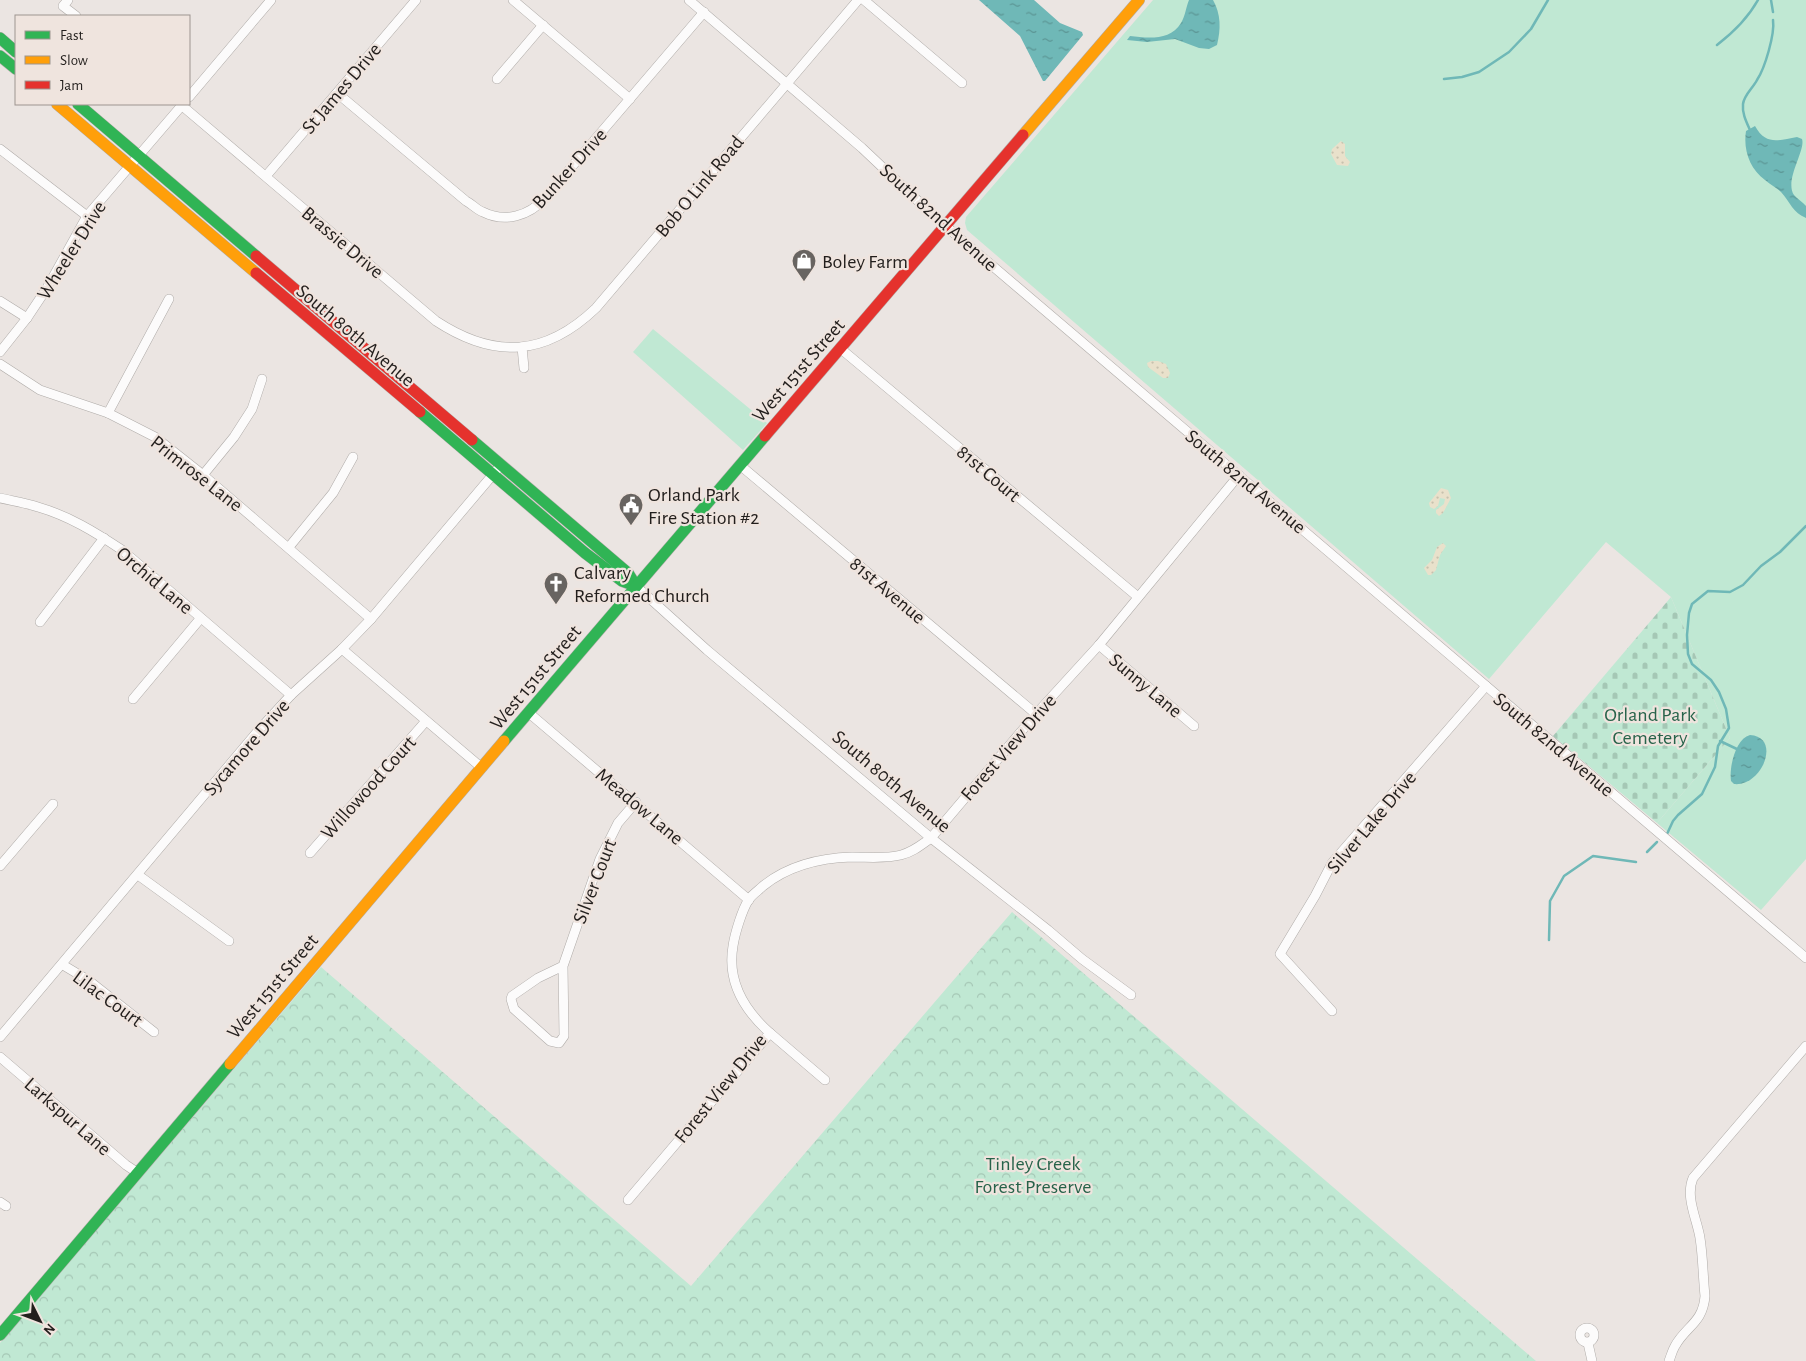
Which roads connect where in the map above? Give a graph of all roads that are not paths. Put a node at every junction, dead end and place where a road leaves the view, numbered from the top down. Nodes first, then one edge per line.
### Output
1 (271, 0) edge
2 (416, 0) edge
3 (513, 0) edge
4 (689, 0) edge
5 (858, 0) edge
6 (864, 0) edge
7 (1139, 0) edge
8 (66, 3) edge
9 (704, 12) junction
10 (75, 15) edge
11 (543, 25) junction
12 (0, 38) edge
13 (15, 51) edge
14 (0, 56) edge
15 (15, 69) edge
16 (497, 79) dead end
17 (787, 83) junction
18 (962, 84) dead end
19 (337, 93) junction
20 (190, 96) edge
21 (630, 99) junction
22 (58, 105) edge
23 (79, 105) edge
24 (180, 105) edge
25 (182, 105) edge
26 (0, 149) edge
27 (138, 154) junction
28 (129, 165) junction
29 (266, 176) junction
30 (87, 216) junction
31 (947, 225) junction
32 (169, 299) dead end
33 (0, 301) edge
34 (27, 318) junction
35 (522, 347) junction
36 (841, 349) junction
37 (0, 352) edge
38 (0, 364) edge
39 (524, 368) dead end
40 (262, 378) dead end
41 (108, 413) junction
42 (354, 457) dead end
43 (501, 465) junction
44 (741, 466) junction
45 (203, 475) junction
46 (1239, 475) junction
47 (492, 476) junction
48 (0, 498) edge
49 (104, 538) junction
50 (289, 547) junction
51 (636, 586) junction
52 (1138, 597) junction
53 (200, 619) junction
54 (371, 619) junction
55 (40, 622) dead end
56 (1099, 645) junction
57 (342, 650) junction
58 (1486, 686) junction
59 (291, 695) junction
60 (133, 699) dead end
61 (529, 713) junction
62 (1036, 714) junction
63 (426, 721) junction
64 (1194, 726) dead end
65 (482, 768) junction
66 (636, 802) junction
67 (53, 804) dead end
68 (931, 838) junction
69 (310, 853) dead end
70 (0, 866) edge
71 (138, 875) junction
72 (749, 900) junction
73 (229, 941) dead end
74 (1806, 958) edge
75 (62, 964) junction
76 (563, 966) junction
77 (1131, 995) dead end
78 (1332, 1011) dead end
79 (154, 1032) dead end
80 (770, 1033) junction
81 (0, 1037) edge
82 (1806, 1046) edge
83 (0, 1057) edge
84 (825, 1080) dead end
85 (138, 1173) junction
86 (628, 1200) dead end
87 (0, 1335) edge
88 (1588, 1343) dead end
89 (1592, 1361) edge
90 (1669, 1361) edge

1 - 20 street
2 - 19 street, St James Drive
3 - 11 street
4 - 9 street, South 82nd Avenue
5 - 17 street, Bob O Link Road
6 - 18 street
7 - 31 street, West 151st Street
8 - 10 street
9 - 17 street, South 82nd Avenue
9 - 21 street, Bunker Drive
11 - 16 street
11 - 21 street
12 - 13 street
14 - 15 street
17 - 31 street, South 82nd Avenue
17 - 35 street, Bob O Link Road
19 - 21 street, Bunker Drive
19 - 29 street, St James Drive
22 - 28 street, South 80th Avenue
23 - 27 street, South 80th Avenue
24 - 27 street, Wheeler Drive
25 - 29 street, Brassie Drive
26 - 30 street
27 - 28 street, Wheeler Drive
27 - 43 street, South 80th Avenue
28 - 30 street, Wheeler Drive
28 - 47 street, South 80th Avenue
29 - 35 street, Brassie Drive
30 - 34 street, Wheeler Drive
31 - 36 street, West 151st Street
31 - 46 street, South 82nd Avenue
32 - 41 street
33 - 34 street
34 - 37 street, Wheeler Drive
35 - 39 street
36 - 44 street, West 151st Street
36 - 52 street, 81st Court
38 - 41 street, Primrose Lane
40 - 45 street
41 - 45 street, Primrose Lane
42 - 50 street
43 - 47 street, Sycamore Drive
43 - 51 street, South 80th Avenue
44 - 51 street, West 151st Street
44 - 62 street, 81st Avenue
45 - 50 street, Primrose Lane
46 - 52 street, Forest View Drive
46 - 58 street, South 82nd Avenue
47 - 51 street, South 80th Avenue
47 - 54 street, Sycamore Drive
48 - 49 street, Orchid Lane
49 - 53 street, Orchid Lane
49 - 55 street
50 - 54 street, Primrose Lane
51 - 61 street, West 151st Street
51 - 68 street, South 80th Avenue
52 - 56 street, Forest View Drive
53 - 59 street, Orchid Lane
53 - 60 street
54 - 57 street, Sycamore Drive
56 - 62 street, Forest View Drive
56 - 64 street, Sunny Lane
57 - 59 street, Sycamore Drive
57 - 63 street
58 - 74 street, South 82nd Avenue
58 - 78 street, Silver Lake Drive
59 - 71 street, Sycamore Drive
61 - 65 street, West 151st Street
61 - 66 street, Meadow Lane
62 - 68 street, Forest View Drive
63 - 65 street
63 - 69 street, Willowood Court
65 - 85 street, West 151st Street
66 - 72 street, Meadow Lane
66 - 76 street, Silver Court
67 - 70 street
68 - 72 street, Forest View Drive
68 - 77 street, South 80th Avenue
71 - 73 street
71 - 75 street, Sycamore Drive
72 - 80 street, Forest View Drive
75 - 79 street, Lilac Court
75 - 81 street, Sycamore Drive
76 - 76 street, Silver Court
80 - 84 street
80 - 86 street, Forest View Drive
82 - 90 street
83 - 85 street, Larkspur Lane
85 - 87 street, West 151st Street
88 - 89 street

